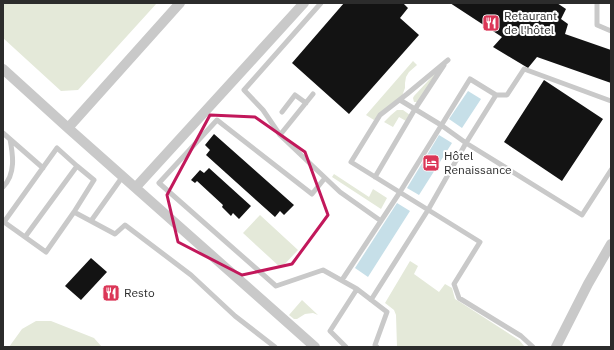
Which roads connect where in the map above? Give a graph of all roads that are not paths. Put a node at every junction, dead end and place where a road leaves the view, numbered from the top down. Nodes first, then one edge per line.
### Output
1 (180, 3) edge
2 (304, 3) edge
3 (321, 3) edge
4 (596, 3) edge
5 (611, 31) edge
6 (3, 69) edge
7 (313, 94) dead end
8 (496, 96) junction
9 (400, 100) junction
10 (611, 101) edge
11 (306, 103) junction
12 (415, 109) junction
13 (282, 112) dead end
14 (441, 125) junction
15 (68, 128) junction
16 (3, 133) edge
17 (280, 135) junction
18 (10, 139) junction
19 (466, 143) junction
20 (77, 166) junction
21 (43, 168) junction
22 (611, 170) edge
23 (123, 176) junction
24 (375, 177) junction
25 (325, 178) junction
26 (3, 187) edge
27 (136, 187) junction
28 (400, 192) junction
29 (428, 210) junction
30 (74, 212) junction
31 (4, 221) edge
32 (92, 221) junction
33 (381, 221) junction
34 (25, 238) junction
35 (611, 244) edge
36 (342, 280) junction
37 (357, 289) junction
38 (371, 300) junction
39 (275, 347) edge
40 (316, 347) edge
41 (346, 347) edge
42 (376, 347) edge
43 (533, 347) edge
44 (556, 347) edge

1 - 15 street
2 - 27 street
3 - 17 lane
4 - 5 lane
6 - 15 street
7 - 11 lane
8 - 10 lane
8 - 14 lane
8 - 19 lane
9 - 12 lane
9 - 12 lane
9 - 24 lane
11 - 13 lane
11 - 17 lane
12 - 14 lane
12 - 24 lane
14 - 19 lane
14 - 28 lane
15 - 23 street
16 - 18 lane
17 - 25 lane
18 - 21 lane
18 - 26 lane
19 - 22 lane
19 - 29 lane
20 - 21 lane
20 - 30 lane
20 - 34 lane
21 - 31 lane
23 - 27 street
23 - 32 lane
24 - 28 lane
25 - 33 lane
25 - 36 lane
27 - 40 street
28 - 29 lane
28 - 33 lane
29 - 38 lane
29 - 43 lane
30 - 32 lane
30 - 34 lane
31 - 34 lane
32 - 39 lane
33 - 36 lane
35 - 44 street
36 - 37 lane
37 - 38 lane
37 - 41 lane
38 - 42 lane

